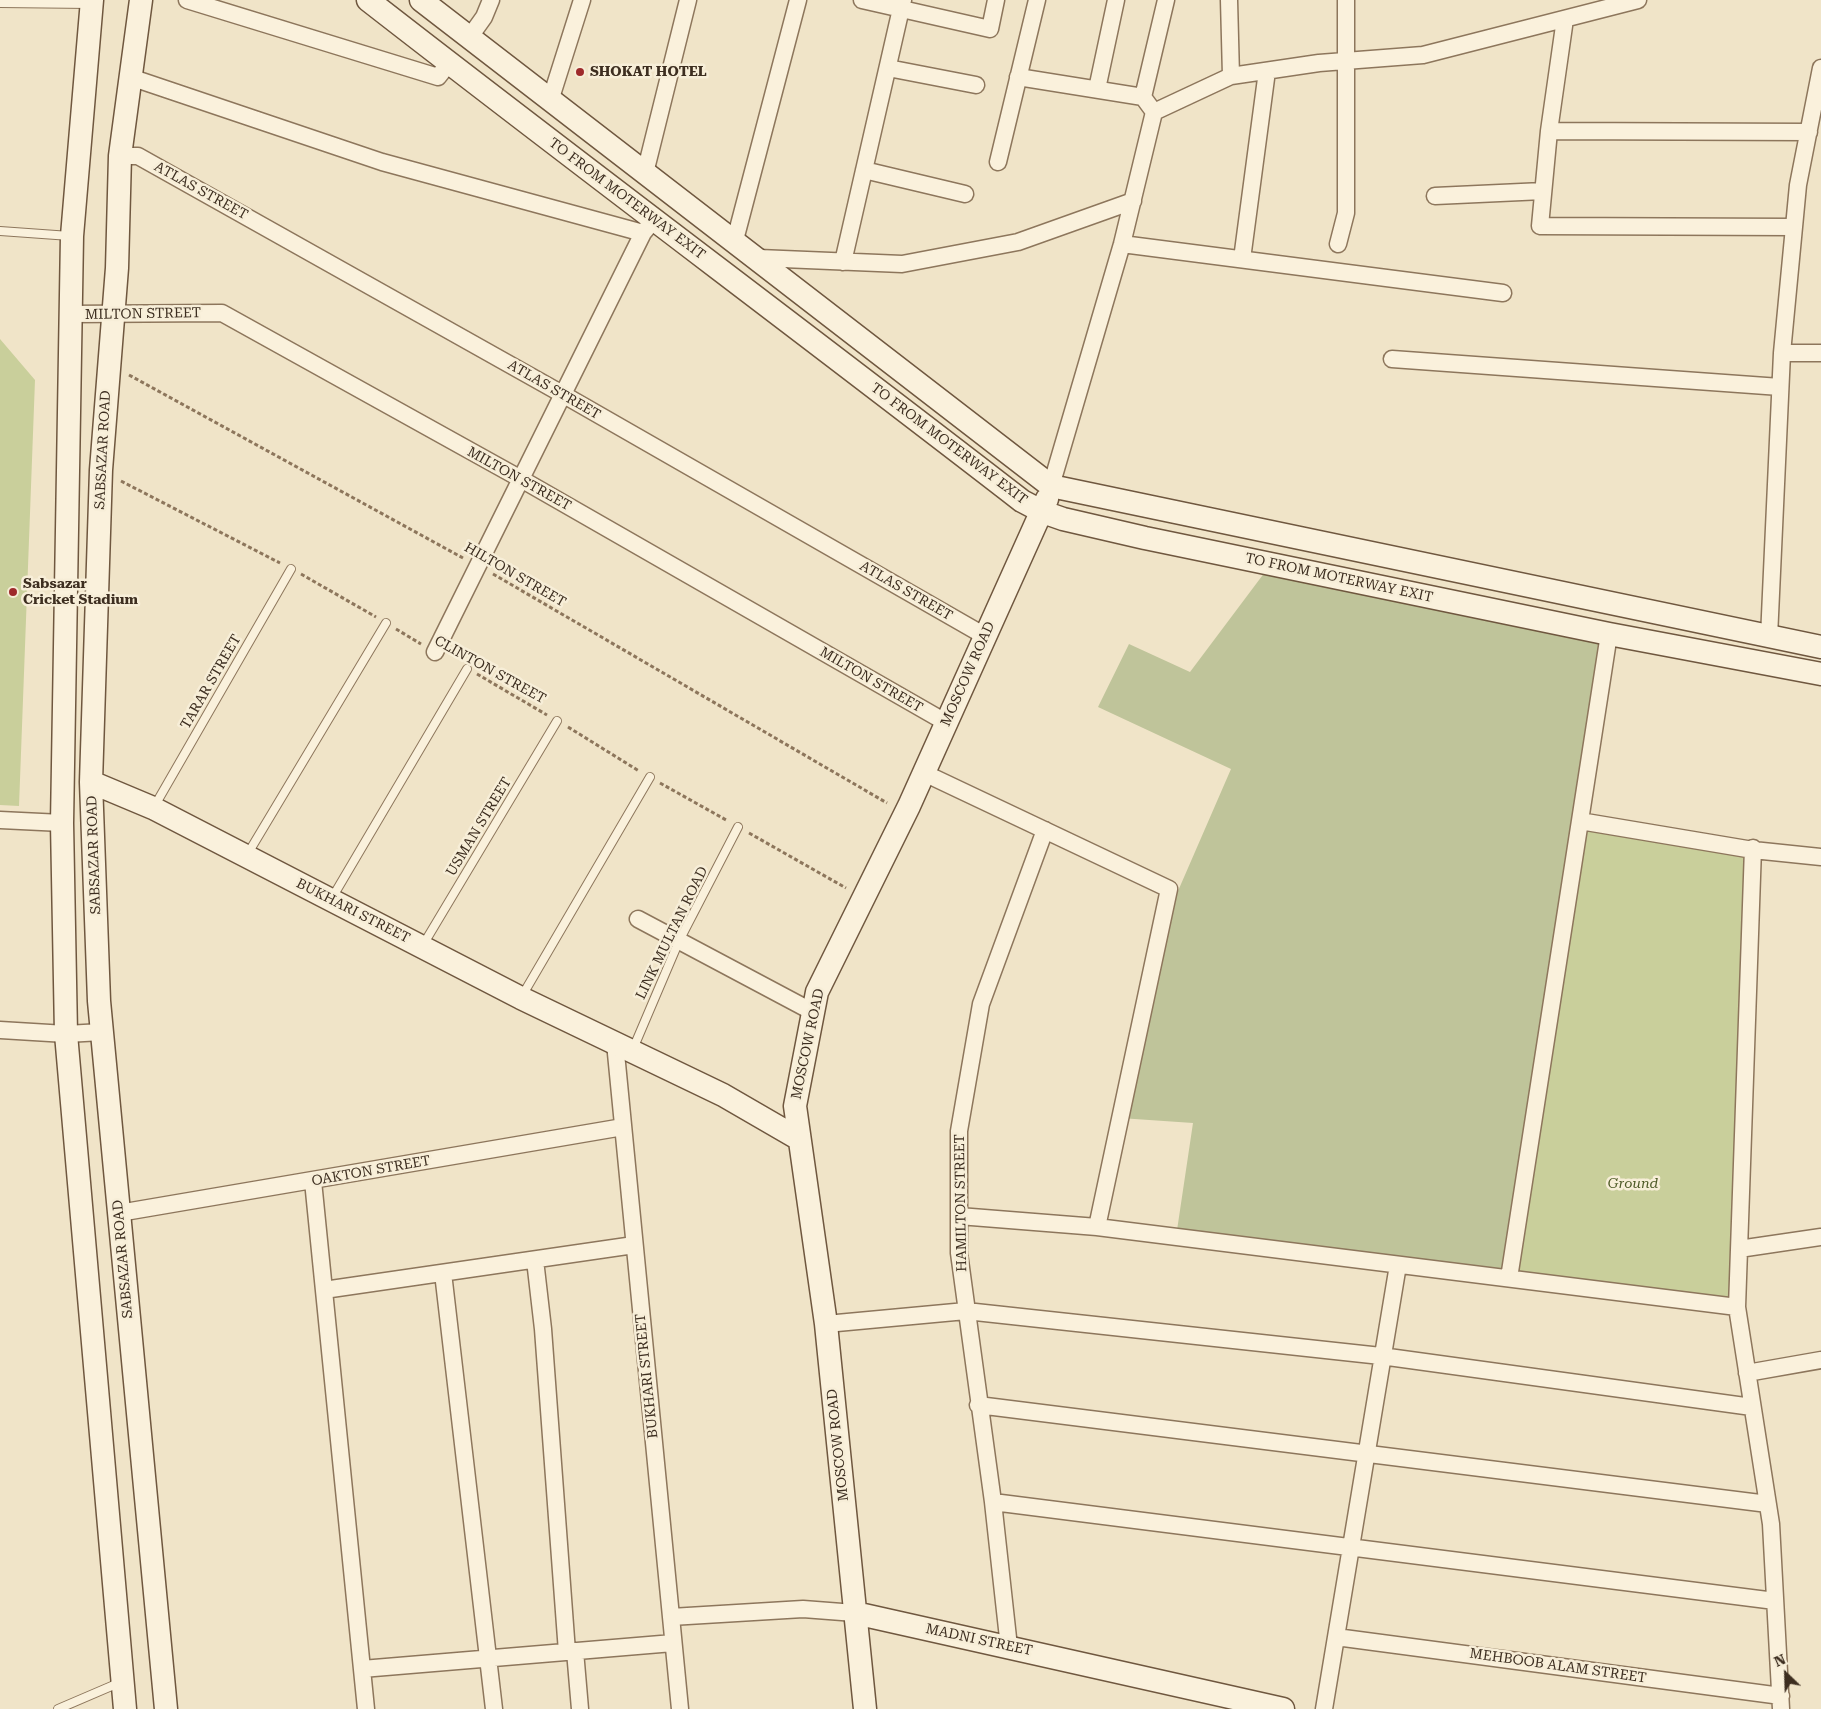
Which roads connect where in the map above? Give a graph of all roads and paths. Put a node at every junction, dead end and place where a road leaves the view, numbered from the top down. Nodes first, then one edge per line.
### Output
1 (141, 0) edge
2 (187, 0) edge
3 (368, 0) edge
4 (421, 0) edge
5 (490, 0) edge
6 (582, 0) edge
7 (688, 0) edge
8 (798, 0) edge
9 (862, 0) edge
10 (996, 0) edge
11 (1037, 0) edge
12 (1116, 0) edge
13 (1166, 0) edge
14 (1229, 0) edge
15 (1346, 0) edge
16 (1638, 0) edge
17 (92, 2) edge
18 (0, 3) edge
19 (902, 4) edge
20 (1565, 19) junction
21 (469, 38) junction
22 (1346, 61) junction
23 (449, 63) junction
24 (888, 68) junction
25 (1821, 68) edge
26 (1267, 71) junction
27 (1231, 76) junction
28 (130, 77) junction
29 (1018, 77) junction
30 (976, 86) dead end
31 (1097, 89) junction
32 (1143, 97) junction
33 (550, 101) junction
34 (1154, 112) junction
35 (1549, 131) junction
36 (1809, 132) junction
37 (120, 156) junction
38 (998, 162) dead end
39 (864, 170) junction
40 (645, 173) junction
41 (1543, 191) junction
42 (965, 194) dead end
43 (1434, 196) dead end
44 (1133, 201) junction
45 (648, 227) junction
46 (1794, 227) junction
47 (0, 231) edge
48 (72, 236) junction
49 (735, 240) junction
50 (1122, 244) junction
51 (1338, 244) dead end
52 (759, 258) junction
53 (1242, 259) junction
54 (843, 262) junction
55 (1503, 292) dead end
56 (70, 314) junction
57 (113, 316) junction
58 (1782, 353) junction
59 (1821, 353) edge
60 (1392, 360) dead end
61 (109, 365) junction
62 (1780, 387) junction
63 (564, 395) junction
64 (101, 470) junction
65 (521, 479) junction
66 (1051, 486) junction
67 (1043, 512) junction
68 (479, 566) junction
69 (291, 568) junction
70 (386, 623) junction
71 (1609, 634) junction
72 (985, 636) junction
73 (1769, 638) junction
74 (1821, 647) edge
75 (435, 652) joint
76 (467, 669) joint
77 (1821, 674) edge
78 (557, 720) junction
79 (947, 723) junction
80 (924, 772) junction
81 (650, 777) junction
82 (91, 782) junction
83 (153, 808) junction
84 (905, 814) junction
85 (0, 820) edge
86 (1580, 820) junction
87 (62, 823) junction
88 (738, 827) junction
89 (1045, 830) junction
90 (1753, 849) junction
91 (246, 856) junction
92 (1821, 857) edge
93 (864, 898) junction
94 (331, 900) junction
95 (638, 919) dead end
96 (679, 941) junction
97 (422, 947) junction
98 (522, 998) junction
99 (813, 1012) junction
100 (0, 1030) edge
101 (102, 1032) junction
102 (66, 1034) junction
103 (623, 1047) junction
104 (623, 1127) junction
105 (800, 1139) junction
106 (313, 1181) junction
107 (119, 1213) junction
108 (959, 1216) junction
109 (1097, 1227) junction
110 (1821, 1237) edge
111 (634, 1245) junction
112 (1739, 1249) junction
113 (535, 1260) junction
114 (1398, 1264) junction
115 (443, 1273) junction
116 (1509, 1278) junction
117 (324, 1290) junction
118 (1737, 1307) junction
119 (966, 1311) junction
120 (826, 1324) junction
121 (1381, 1356) junction
122 (1821, 1360) edge
123 (1747, 1373) junction
124 (978, 1405) junction
125 (1752, 1407) junction
126 (1366, 1453) junction
127 (993, 1502) junction
128 (1768, 1504) junction
129 (1350, 1547) junction
130 (1775, 1601) junction
131 (855, 1613) junction
132 (671, 1617) junction
133 (1336, 1636) junction
134 (673, 1643) junction
135 (1009, 1647) junction
136 (571, 1652) junction
137 (489, 1658) junction
138 (362, 1669) junction
139 (123, 1681) junction
140 (1781, 1703) edge
141 (1245, 1704) edge
142 (58, 1709) edge
143 (126, 1709) edge
144 (166, 1709) edge
145 (366, 1709) edge
146 (494, 1709) edge
147 (580, 1709) edge
148 (680, 1709) edge
149 (865, 1709) edge
150 (1284, 1709) edge
151 (1324, 1709) edge

1 - 28 main road, SABSAZAR ROAD
2 - 23 street
3 - 23 main road, TO FROM MOTERWAY EXIT
4 - 21 main road, TO FROM MOTERWAY EXIT
5 - 21 street
6 - 33 street
7 - 40 street
8 - 49 street
9 - 19 street
10 - 19 street
11 - 29 street
12 - 31 street
13 - 32 street
14 - 27 street
15 - 22 street
16 - 20 street
17 - 18 lane
17 - 48 main road
19 - 24 street
20 - 22 street
20 - 35 street
21 - 33 main road, TO FROM MOTERWAY EXIT
22 - 26 street
22 - 51 street
23 - 45 main road, TO FROM MOTERWAY EXIT
24 - 30 street
24 - 39 street
25 - 36 street
26 - 27 street
26 - 53 street
27 - 34 street
28 - 37 main road, SABSAZAR ROAD
28 - 45 street
29 - 31 street
29 - 38 street
31 - 32 street
32 - 34 street
33 - 40 main road, TO FROM MOTERWAY EXIT
34 - 44 street
35 - 36 street
35 - 41 street
36 - 46 street
37 - 57 main road, SABSAZAR ROAD
37 - 63 street, ATLAS STREET
39 - 42 street
39 - 54 street
40 - 49 main road, TO FROM MOTERWAY EXIT
41 - 43 street
41 - 46 street
44 - 50 street
44 - 54 street
45 - 63 street
45 - 67 main road, TO FROM MOTERWAY EXIT
46 - 58 street
47 - 48 lane
48 - 56 main road
49 - 52 main road, TO FROM MOTERWAY EXIT
50 - 53 street
50 - 66 street
52 - 54 street
52 - 66 main road, TO FROM MOTERWAY EXIT
53 - 55 street
56 - 57 street, MILTON STREET
56 - 87 main road
57 - 61 main road, SABSAZAR ROAD
57 - 65 street, MILTON STREET
58 - 59 street
58 - 62 street
60 - 62 street
61 - 64 main road, SABSAZAR ROAD
61 - 68 path, HILTON STREET
62 - 73 street
63 - 65 street
63 - 72 street, ATLAS STREET
64 - 69 path, CLINTON STREET
64 - 82 main road, SABSAZAR ROAD
65 - 68 street
65 - 79 street, MILTON STREET
66 - 67 main road, MOSCOW ROAD
66 - 73 main road, TO FROM MOTERWAY EXIT
67 - 71 main road, TO FROM MOTERWAY EXIT
67 - 72 main road, MOSCOW ROAD
68 - 75 street
68 - 84 path, HILTON STREET
69 - 70 path, CLINTON STREET
69 - 83 lane, TARAR STREET
70 - 75 path, CLINTON STREET
70 - 91 lane
71 - 77 main road, TO FROM MOTERWAY EXIT
71 - 86 street
72 - 79 main road, MOSCOW ROAD
73 - 74 main road, TO FROM MOTERWAY EXIT
76 - 78 path, CLINTON STREET
76 - 94 lane
78 - 81 path, CLINTON STREET
78 - 97 lane, USMAN STREET
79 - 80 main road, MOSCOW ROAD
80 - 84 main road, MOSCOW ROAD
80 - 89 street
81 - 88 path, CLINTON STREET
81 - 98 lane
82 - 83 main road, BUKHARI STREET
82 - 101 main road, SABSAZAR ROAD
83 - 91 main road, BUKHARI STREET
84 - 93 main road, MOSCOW ROAD
85 - 87 street
86 - 90 street
86 - 116 street
87 - 102 main road
88 - 93 path, CLINTON STREET
88 - 96 lane, LINK MULTAN ROAD
89 - 108 street, HAMILTON STREET
89 - 109 street
90 - 92 street
90 - 112 street
91 - 94 main road, BUKHARI STREET
93 - 99 main road, MOSCOW ROAD
94 - 97 main road, BUKHARI STREET
95 - 96 street
96 - 99 street
96 - 103 lane, LINK MULTAN ROAD
97 - 98 main road, BUKHARI STREET
98 - 103 main road, BUKHARI STREET
99 - 105 main road, MOSCOW ROAD
100 - 102 street
101 - 102 street
101 - 107 main road, SABSAZAR ROAD
102 - 139 main road
103 - 104 street, BUKHARI STREET
103 - 105 main road, BUKHARI STREET
104 - 106 street, OAKTON STREET
104 - 111 street, BUKHARI STREET
105 - 120 main road, MOSCOW ROAD
106 - 107 street, OAKTON STREET
106 - 117 street
107 - 144 main road, SABSAZAR ROAD
108 - 109 street
108 - 119 street, HAMILTON STREET
109 - 114 street
110 - 112 street
111 - 113 street
111 - 132 street, BUKHARI STREET
112 - 118 street
113 - 115 street
113 - 136 street
114 - 116 street
114 - 121 street
115 - 117 street
115 - 137 street
116 - 118 street
117 - 138 street
118 - 123 street
119 - 120 street
119 - 121 street
119 - 124 street, HAMILTON STREET
120 - 131 main road, MOSCOW ROAD
121 - 125 street
121 - 126 street
122 - 123 street
123 - 125 street
124 - 126 street
124 - 127 street, HAMILTON STREET
125 - 128 street
126 - 128 street
126 - 129 street
127 - 129 street
127 - 135 street, HAMILTON STREET
128 - 130 street
129 - 130 street
129 - 133 street
130 - 140 street
131 - 132 street, MADNI STREET
131 - 135 main road, MADNI STREET
131 - 149 main road, MOSCOW ROAD
132 - 134 street, BUKHARI STREET
133 - 140 street, MEHBOOB ALAM STREET
133 - 151 street
134 - 136 street
134 - 148 street, BUKHARI STREET
135 - 141 main road, MADNI STREET
136 - 137 street
136 - 147 street
137 - 138 street
137 - 146 street
138 - 145 street
139 - 142 lane
139 - 143 main road
141 - 150 main road, MADNI STREET

